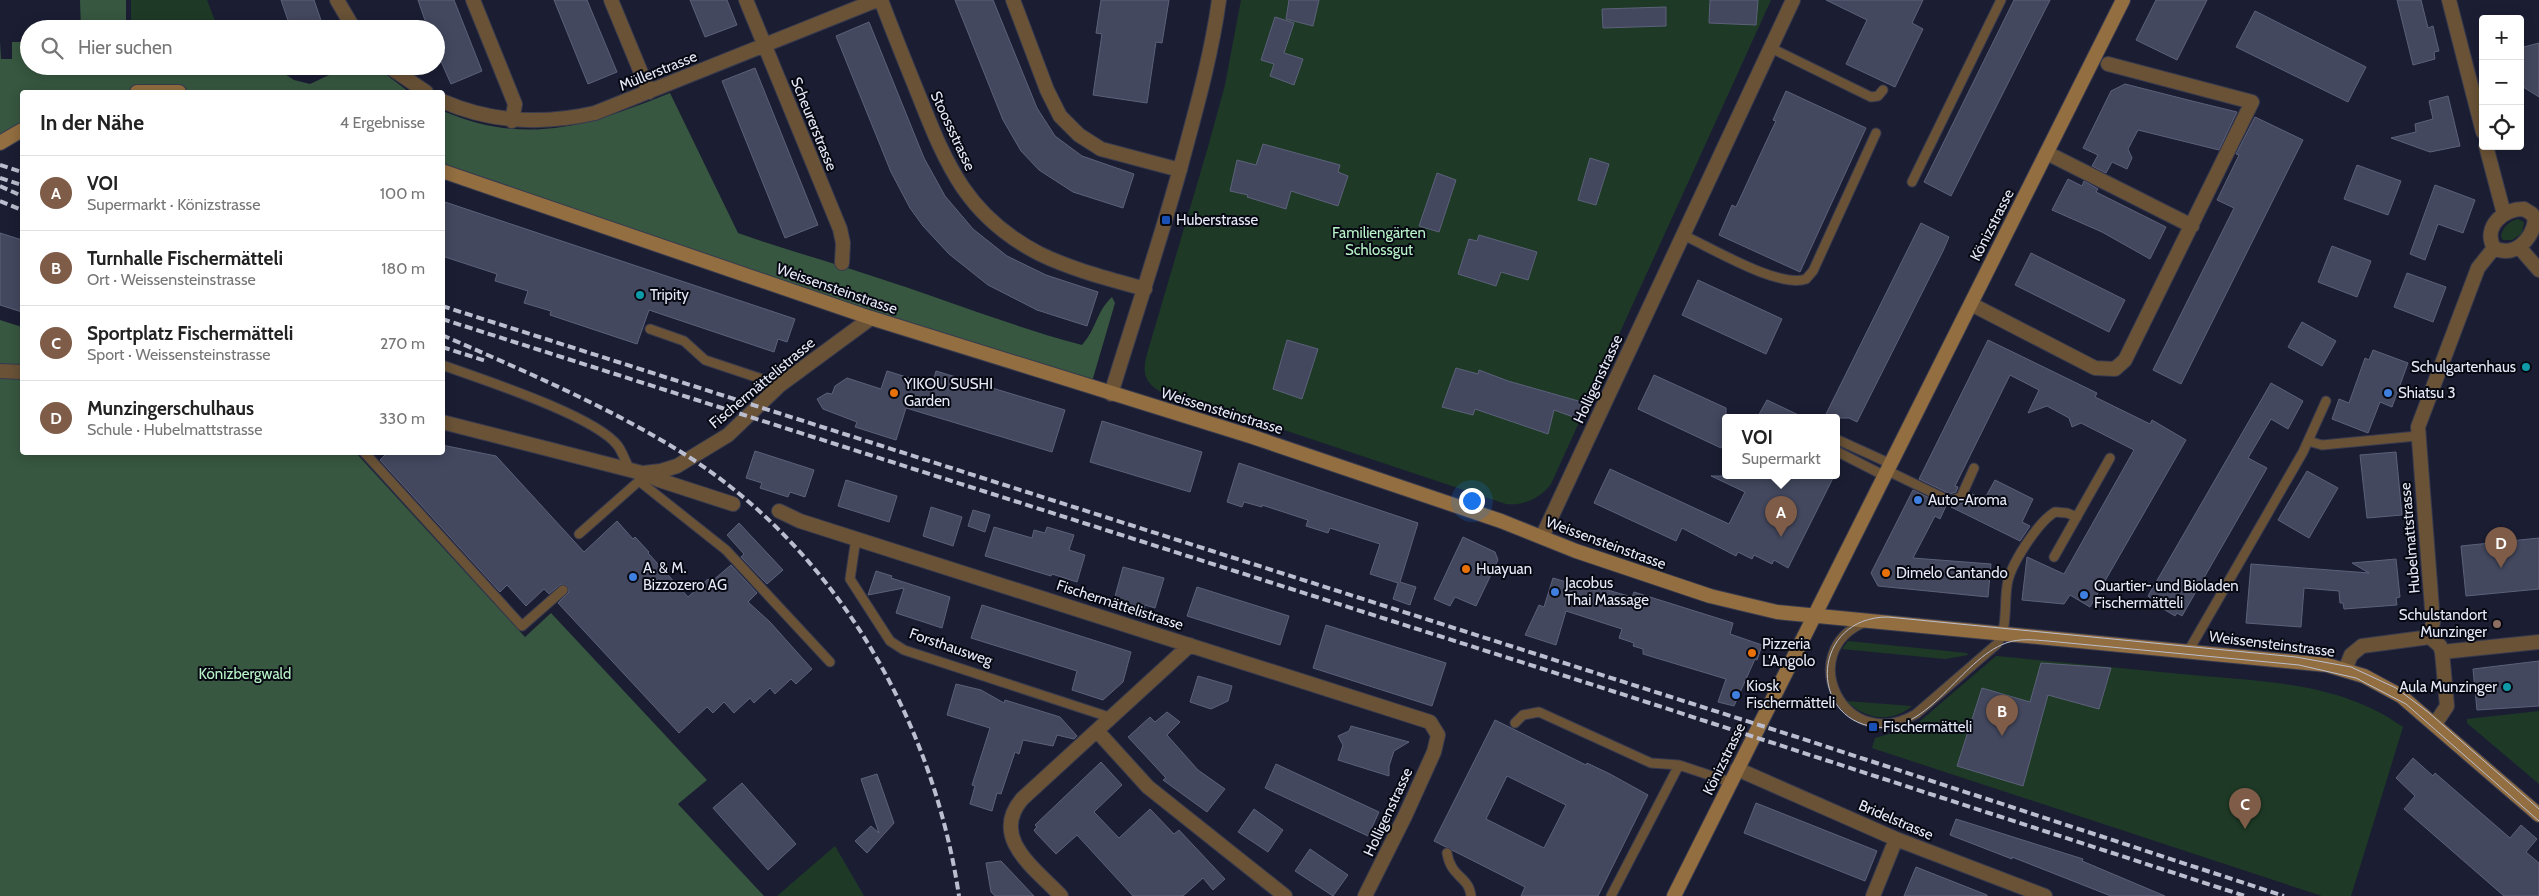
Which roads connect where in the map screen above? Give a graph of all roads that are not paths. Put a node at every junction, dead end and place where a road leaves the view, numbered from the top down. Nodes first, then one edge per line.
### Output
1 (337, 0) edge
2 (473, 0) edge
3 (610, 0) edge
4 (746, 0) edge
5 (879, 0) edge
6 (1013, 0) edge
7 (1219, 0) edge
8 (1793, 0) edge
9 (2001, 0) edge
10 (2123, 0) edge
11 (2449, 0) edge
12 (349, 20) edge
13 (764, 45) junction
14 (1771, 48) junction
15 (2108, 64) dead end
16 (401, 75) edge
17 (423, 90) edge
18 (1883, 90) dead end
19 (649, 92) junction
20 (445, 102) edge
21 (2479, 116) edge
22 (512, 121) junction
23 (20, 131) edge
24 (1876, 133) dead end
25 (0, 143) edge
26 (2487, 150) edge
27 (2047, 153) junction
28 (1180, 170) junction
29 (445, 172) edge
30 (1912, 182) dead end
31 (2504, 214) junction
32 (2537, 215) edge
33 (2192, 226) junction
34 (1683, 235) junction
35 (2519, 247) junction
36 (2494, 248) junction
37 (842, 262) dead end
38 (2539, 270) edge
39 (1145, 289) junction
40 (1971, 304) junction
41 (871, 318) junction
42 (650, 329) dead end
43 (445, 366) edge
44 (0, 371) edge
45 (20, 372) edge
46 (780, 386) junction
47 (1111, 394) junction
48 (2326, 401) dead end
49 (445, 423) edge
50 (2417, 436) junction
51 (1840, 441) edge
52 (2308, 441) junction
53 (1840, 452) edge
54 (367, 455) edge
55 (2110, 458) dead end
56 (1974, 468) dead end
57 (1888, 470) junction
58 (637, 475) junction
59 (733, 504) dead end
60 (779, 511) dead end
61 (2077, 517) junction
62 (579, 534) dead end
63 (1542, 537) junction
64 (856, 538) junction
65 (2054, 557) dead end
66 (563, 590) dead end
67 (1815, 615) junction
68 (1874, 620) junction
69 (2003, 632) junction
70 (2430, 637) junction
71 (2539, 642) edge
72 (1190, 645) junction
73 (2189, 650) junction
74 (2442, 652) junction
75 (830, 662) dead end
76 (2345, 670) junction
77 (1112, 718) junction
78 (1515, 723) dead end
79 (2435, 724) junction
80 (1098, 732) junction
81 (1437, 741) joint
82 (1679, 765) junction
83 (1734, 776) junction
84 (2539, 815) edge
85 (1896, 839) junction
86 (1447, 853) dead end
87 (1062, 896) edge
88 (1285, 896) edge
89 (1367, 896) edge
90 (1471, 896) edge
91 (1611, 896) edge
92 (1674, 896) edge
93 (1873, 896) edge
94 (2045, 896) edge

1 - 12 street
2 - 22 street
3 - 19 street
4 - 13 street, Scheurerstrasse
5 - 13 street, Müllerstrasse
5 - 39 street, Stoossstrasse
6 - 28 street
7 - 28 street
8 - 14 street, Holligenstrasse
9 - 30 lane
10 - 27 main road, Könizstrasse
11 - 21 street
13 - 19 street, Müllerstrasse
13 - 37 street, Scheurerstrasse
14 - 18 lane
14 - 34 street, Holligenstrasse
15 - 33 street
16 - 17 street
19 - 22 street, Müllerstrasse
20 - 22 street, Müllerstrasse
23 - 25 main road
24 - 34 lane
26 - 31 street
27 - 33 street
27 - 40 main road, Könizstrasse
28 - 39 street
29 - 41 main road, Weissensteinstrasse
31 - 32 street
31 - 36 street
32 - 35 street
33 - 40 street
34 - 63 street, Holligenstrasse
35 - 36 street
35 - 38 street
36 - 50 street, Hubelmattstrasse
39 - 47 street
40 - 57 main road, Könizstrasse
41 - 46 street, Fischermättelistrasse
41 - 47 main road, Weissensteinstrasse
42 - 46 lane
43 - 58 lane, Fischermättelistrasse
44 - 45 street
46 - 58 street, Fischermättelistrasse
47 - 63 main road, Weissensteinstrasse
48 - 52 lane
49 - 58 street, Fischermättelistrasse
50 - 52 lane
50 - 70 street, Hubelmattstrasse
51 - 57 lane
52 - 73 lane, Weissensteinstrasse
53 - 57 lane
54 - 66 lane
55 - 61 lane
56 - 57 lane
57 - 67 main road, Könizstrasse
58 - 59 street, Fischermättelistrasse
58 - 62 lane
58 - 75 lane, Fischermättelistrasse
60 - 64 street, Fischermättelistrasse
61 - 65 lane
61 - 69 lane
63 - 67 main road, Weissensteinstrasse
64 - 72 street, Fischermättelistrasse
64 - 77 lane, Forsthausweg
67 - 68 main road, Weissensteinstrasse
67 - 83 main road, Könizstrasse
68 - 69 main road, Weissensteinstrasse
68 - 69 lane
69 - 73 main road, Weissensteinstrasse
70 - 74 street
70 - 76 street
71 - 74 street
72 - 77 street
72 - 81 street, Fischermättelistrasse
73 - 76 main road, Weissensteinstrasse
74 - 79 street
76 - 79 main road, Weissensteinstrasse
77 - 80 street
78 - 82 lane
79 - 84 main road, Weissensteinstrasse
80 - 87 street
80 - 88 street
81 - 89 street, Holligenstrasse
82 - 83 lane
82 - 91 lane
83 - 85 street, Bridelstrasse
83 - 92 main road, Könizstrasse
85 - 93 street
85 - 94 street, Bridelstrasse
86 - 90 lane

